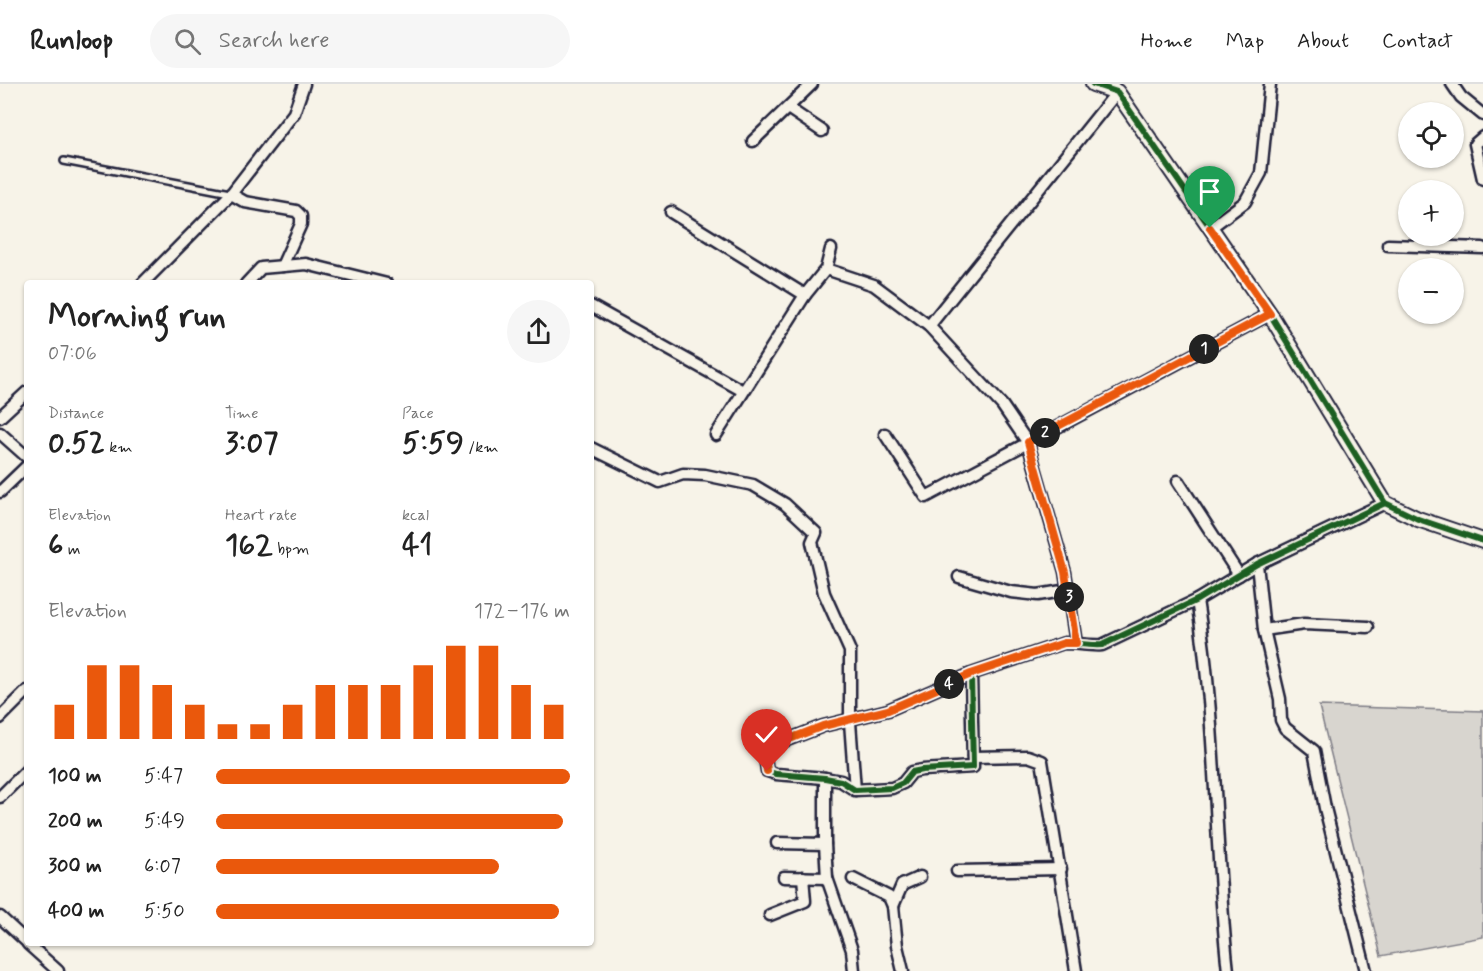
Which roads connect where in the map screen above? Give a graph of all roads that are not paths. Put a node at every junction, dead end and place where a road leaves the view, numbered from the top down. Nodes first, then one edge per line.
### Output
1 (304, 84) edge
2 (813, 84) edge
3 (1093, 84) edge
4 (1270, 84) edge
5 (1452, 84) edge
6 (1115, 88) edge
7 (788, 108) junction
8 (1483, 115) edge
9 (822, 130) dead end
10 (1483, 137) edge
11 (753, 141) dead end
12 (64, 161) dead end
13 (1483, 179) edge
14 (231, 194) junction
15 (672, 212) dead end
16 (1210, 228) junction
17 (1388, 245) dead end
18 (1483, 248) edge
19 (831, 249) dead end
20 (282, 266) junction
21 (826, 269) junction
22 (146, 280) edge
23 (250, 280) edge
24 (371, 280) edge
25 (805, 295) junction
26 (594, 308) edge
27 (1270, 314) junction
28 (929, 326) junction
29 (743, 391) junction
30 (24, 395) edge
31 (0, 417) edge
32 (0, 433) edge
33 (885, 434) dead end
34 (716, 435) dead end
35 (1028, 442) junction
36 (594, 449) edge
37 (24, 455) edge
38 (24, 469) edge
39 (1178, 482) dead end
40 (0, 492) edge
41 (1385, 503) junction
42 (1483, 541) edge
43 (1257, 564) junction
44 (1239, 575) junction
45 (959, 577) dead end
46 (1068, 590) junction
47 (1197, 600) junction
48 (1368, 627) dead end
49 (1264, 630) junction
50 (1076, 643) junction
51 (971, 674) junction
52 (24, 694) edge
53 (0, 718) edge
54 (850, 720) junction
55 (973, 757) junction
56 (24, 773) edge
57 (825, 778) junction
58 (855, 790) junction
59 (0, 797) edge
60 (777, 843) dead end
61 (825, 844) junction
62 (1061, 869) junction
63 (957, 871) dead end
64 (784, 877) dead end
65 (920, 877) dead end
66 (803, 878) junction
67 (827, 878) junction
68 (854, 879) dead end
69 (893, 906) junction
70 (770, 915) dead end
71 (0, 917) edge
72 (24, 939) edge
73 (31, 946) edge
74 (58, 971) edge
75 (854, 971) edge
76 (903, 971) edge
77 (1076, 971) edge
78 (1228, 971) edge
79 (1366, 971) edge

1 - 14 street
2 - 7 street
3 - 6 street
4 - 16 street
5 - 8 street
6 - 16 street
6 - 28 street
7 - 9 street
7 - 11 street
10 - 13 street
12 - 14 lane
14 - 20 street
14 - 22 street
15 - 25 street
16 - 27 street
17 - 18 street
19 - 21 street
20 - 23 street
20 - 24 street
21 - 25 street
21 - 28 street
25 - 29 street
26 - 29 street
27 - 35 street
27 - 41 street
28 - 35 street
29 - 34 street
30 - 31 street
32 - 37 street
33 - 35 street
35 - 46 street
36 - 54 street
38 - 40 street
39 - 44 street
41 - 42 street
41 - 43 street
43 - 44 street
43 - 49 street
44 - 47 street
45 - 46 street
46 - 50 street
47 - 50 street
47 - 78 street
48 - 49 street
49 - 79 street
50 - 51 street
51 - 54 street
51 - 55 street
52 - 53 street
54 - 57 street
54 - 58 street
55 - 58 street
55 - 62 street
56 - 59 street
57 - 58 street
57 - 61 street
60 - 61 street
61 - 67 street
62 - 63 street
62 - 77 street
64 - 66 street
65 - 69 street
66 - 67 street
66 - 70 street
67 - 75 street
68 - 69 street
69 - 76 street
71 - 72 street
73 - 74 street

